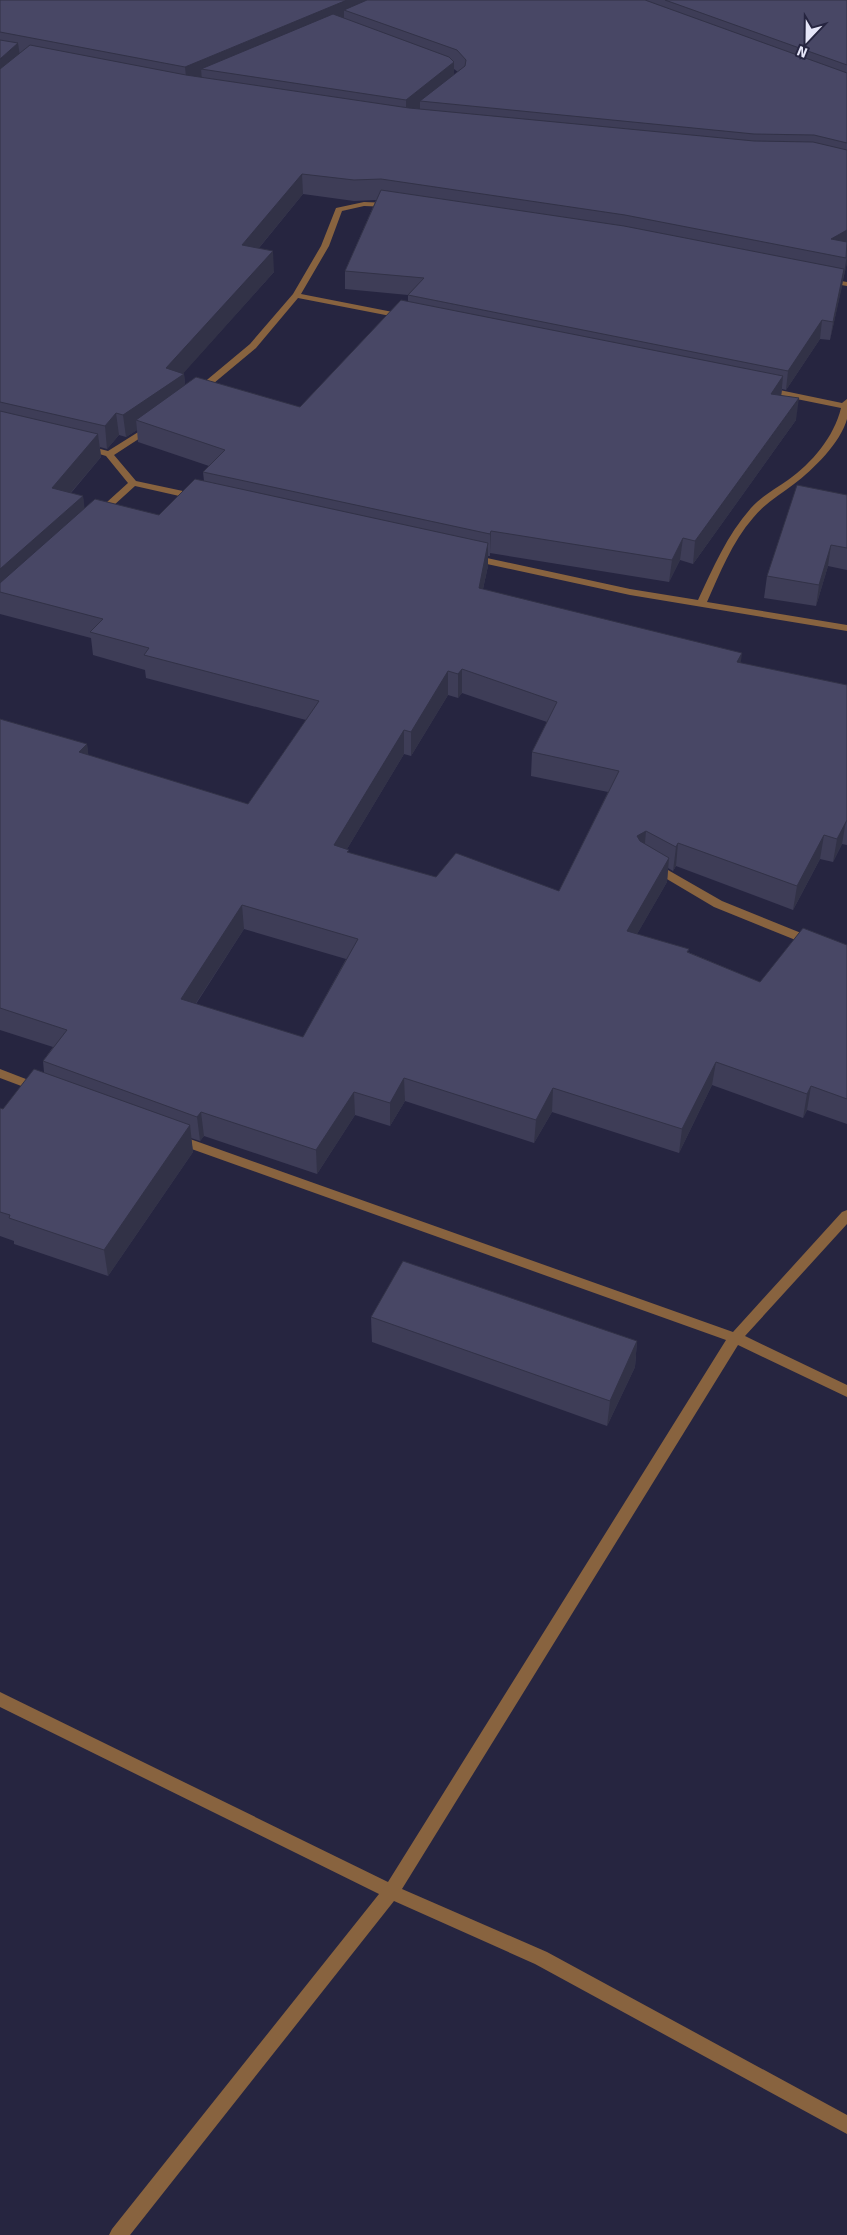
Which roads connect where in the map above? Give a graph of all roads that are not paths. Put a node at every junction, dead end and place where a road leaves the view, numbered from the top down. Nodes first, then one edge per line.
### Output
1 (401, 207) edge
2 (818, 278) edge
3 (847, 284) edge
4 (296, 295) junction
5 (412, 319) edge
6 (760, 389) edge
7 (193, 396) edge
8 (847, 404) edge
9 (156, 424) edge
10 (73, 446) edge
11 (109, 454) junction
12 (133, 483) junction
13 (211, 500) edge
14 (89, 523) edge
15 (462, 555) edge
16 (701, 605) junction
17 (847, 628) edge
18 (643, 860) edge
19 (822, 946) edge
20 (0, 1073) edge
21 (54, 1094) edge
22 (164, 1135) edge
23 (847, 1215) edge
24 (735, 1338) junction
25 (847, 1390) edge
26 (0, 1699) edge
27 (391, 1892) junction
28 (847, 2125) edge
29 (118, 2235) edge

1 - 4 street
2 - 3 street
4 - 5 street
4 - 7 street
6 - 8 street
8 - 16 street
9 - 11 street
10 - 11 street
11 - 12 street
12 - 13 street
12 - 14 street
15 - 16 street
16 - 17 street
18 - 19 street
20 - 21 street
22 - 24 street
23 - 24 street
24 - 25 street
24 - 27 street
26 - 27 street
27 - 28 street
27 - 29 street

